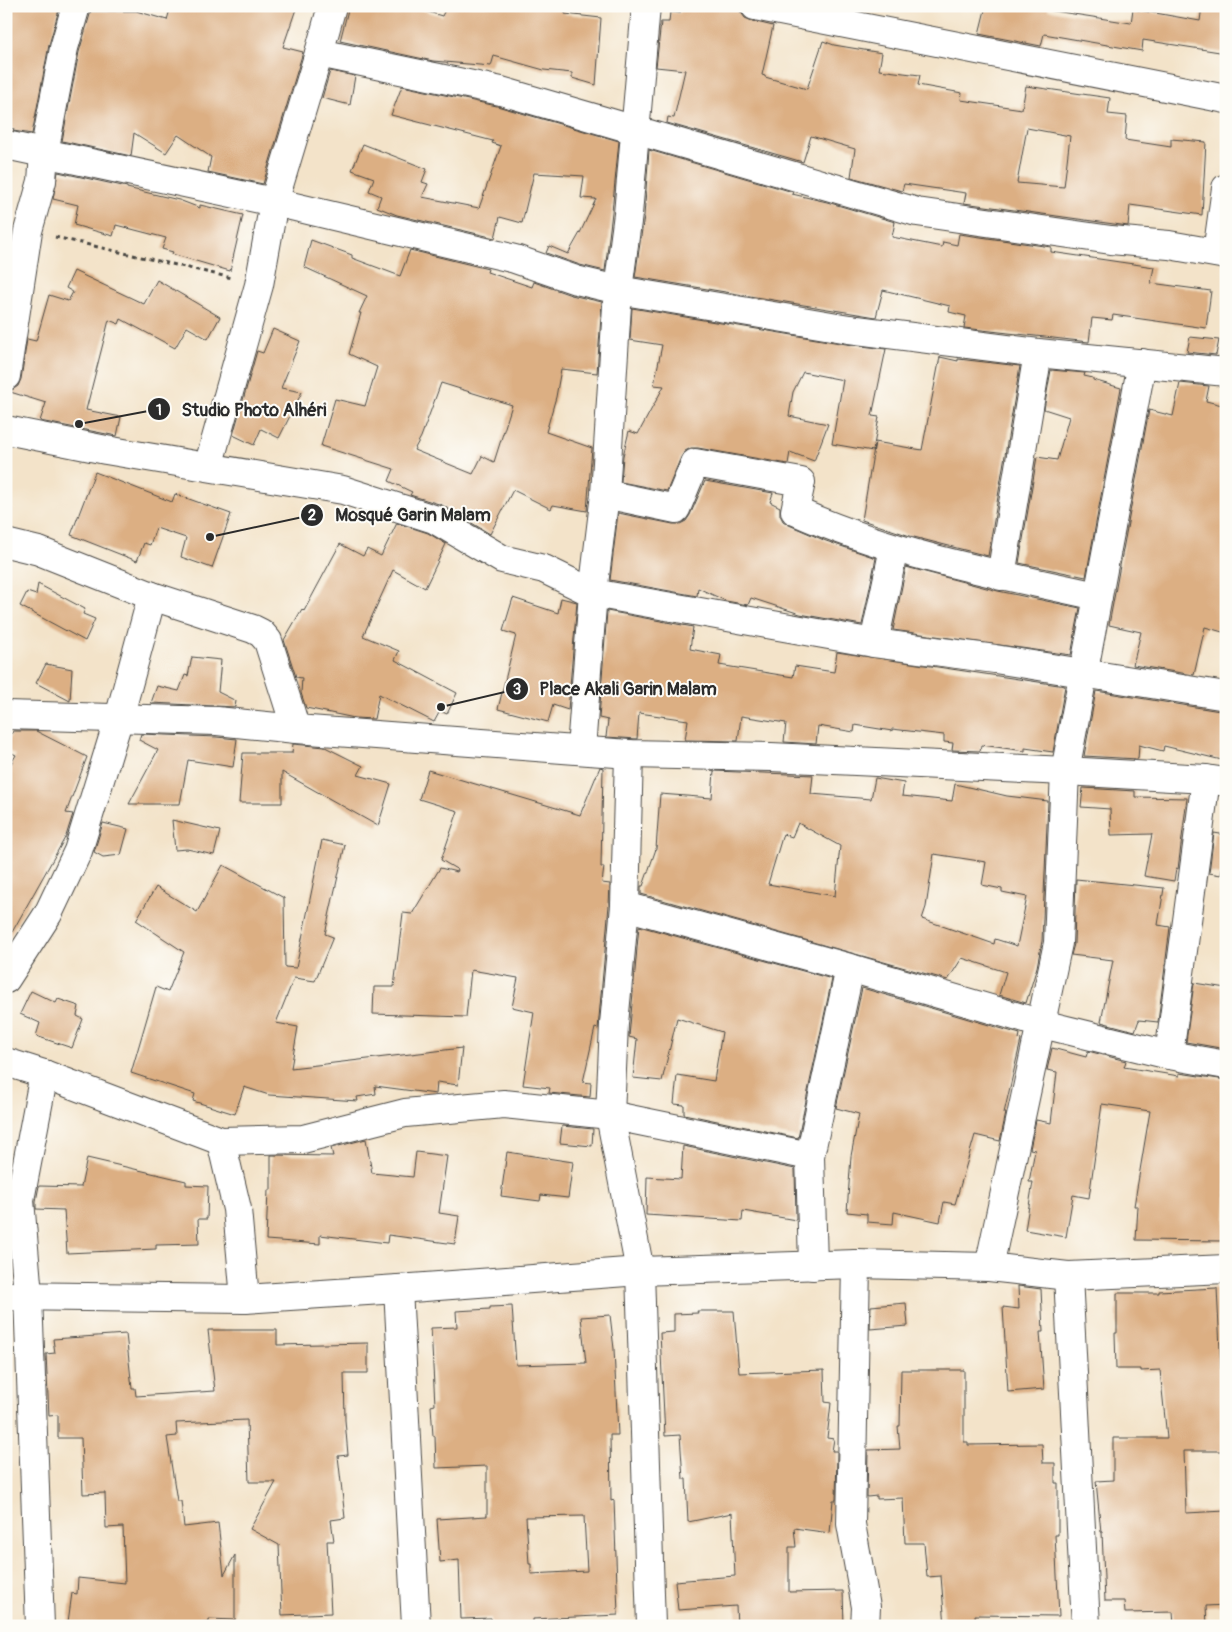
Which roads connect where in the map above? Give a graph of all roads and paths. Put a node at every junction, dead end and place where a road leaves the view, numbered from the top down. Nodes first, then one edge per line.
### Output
1 (76, 6) edge
2 (332, 6) edge
3 (646, 6) edge
4 (755, 6) edge
5 (319, 53) junction
6 (1226, 99) edge
7 (635, 131) junction
8 (6, 145) edge
9 (44, 153) junction
10 (1226, 188) edge
11 (274, 202) junction
12 (28, 231) junction
13 (1221, 254) edge
14 (259, 285) junction
15 (618, 290) junction
16 (1038, 353) junction
17 (1142, 363) junction
18 (1226, 372) edge
19 (6, 376) edge
20 (6, 430) edge
21 (208, 467) junction
22 (604, 494) junction
23 (6, 543) edge
24 (894, 548) junction
25 (1001, 576) junction
26 (592, 593) junction
27 (152, 596) junction
28 (1098, 596) junction
29 (874, 643) junction
30 (1084, 674) junction
31 (1225, 692) edge
32 (6, 714) edge
33 (119, 718) junction
34 (296, 729) junction
35 (581, 749) junction
36 (628, 754) junction
37 (1065, 771) junction
38 (1216, 781) edge
39 (625, 906) junction
40 (850, 968) junction
41 (6, 979) edge
42 (1042, 1024) junction
43 (1169, 1055) junction
44 (6, 1062) edge
45 (1226, 1065) edge
46 (44, 1074) junction
47 (610, 1115) junction
48 (221, 1141) junction
49 (810, 1156) junction
50 (13, 1199) edge
51 (856, 1264) junction
52 (813, 1266) junction
53 (989, 1268) junction
54 (1226, 1269) edge
55 (640, 1271) junction
56 (1068, 1276) junction
57 (398, 1290) junction
58 (17, 1296) edge
59 (245, 1298) junction
60 (40, 1626) edge
61 (416, 1626) edge
62 (651, 1626) edge
63 (865, 1626) edge
64 (1086, 1626) edge

1 - 9 street
2 - 5 street
3 - 7 street
4 - 6 street
5 - 7 street
5 - 11 street
7 - 13 street
7 - 15 street
8 - 9 street
9 - 11 street
9 - 12 street
10 - 13 street
11 - 14 street
11 - 15 street
12 - 14 path
12 - 19 street
14 - 21 street
15 - 16 street
15 - 22 street
16 - 17 street
16 - 25 street
17 - 18 street
17 - 28 street
20 - 21 street
21 - 26 street
22 - 24 street
22 - 26 street
23 - 27 street
24 - 25 street
24 - 29 street
25 - 28 street
26 - 29 street
26 - 35 street
27 - 33 street
27 - 34 street
28 - 30 street
29 - 30 street
30 - 31 street
30 - 37 street
32 - 33 street
33 - 34 street
33 - 41 street
34 - 35 street
35 - 36 street
36 - 37 street
36 - 39 street
37 - 38 street
37 - 42 street
38 - 43 street
39 - 40 street
39 - 47 street
40 - 42 street
40 - 49 street
42 - 43 street
42 - 53 street
43 - 45 street
44 - 46 street
46 - 48 street
46 - 50 street
47 - 48 street
47 - 49 street
47 - 55 street
48 - 59 street
49 - 52 street
50 - 58 street
51 - 52 street
51 - 53 street
51 - 63 street
52 - 55 street
53 - 56 street
54 - 56 street
55 - 57 street
55 - 62 street
56 - 64 street
57 - 59 street
57 - 61 street
58 - 59 street
58 - 60 street

